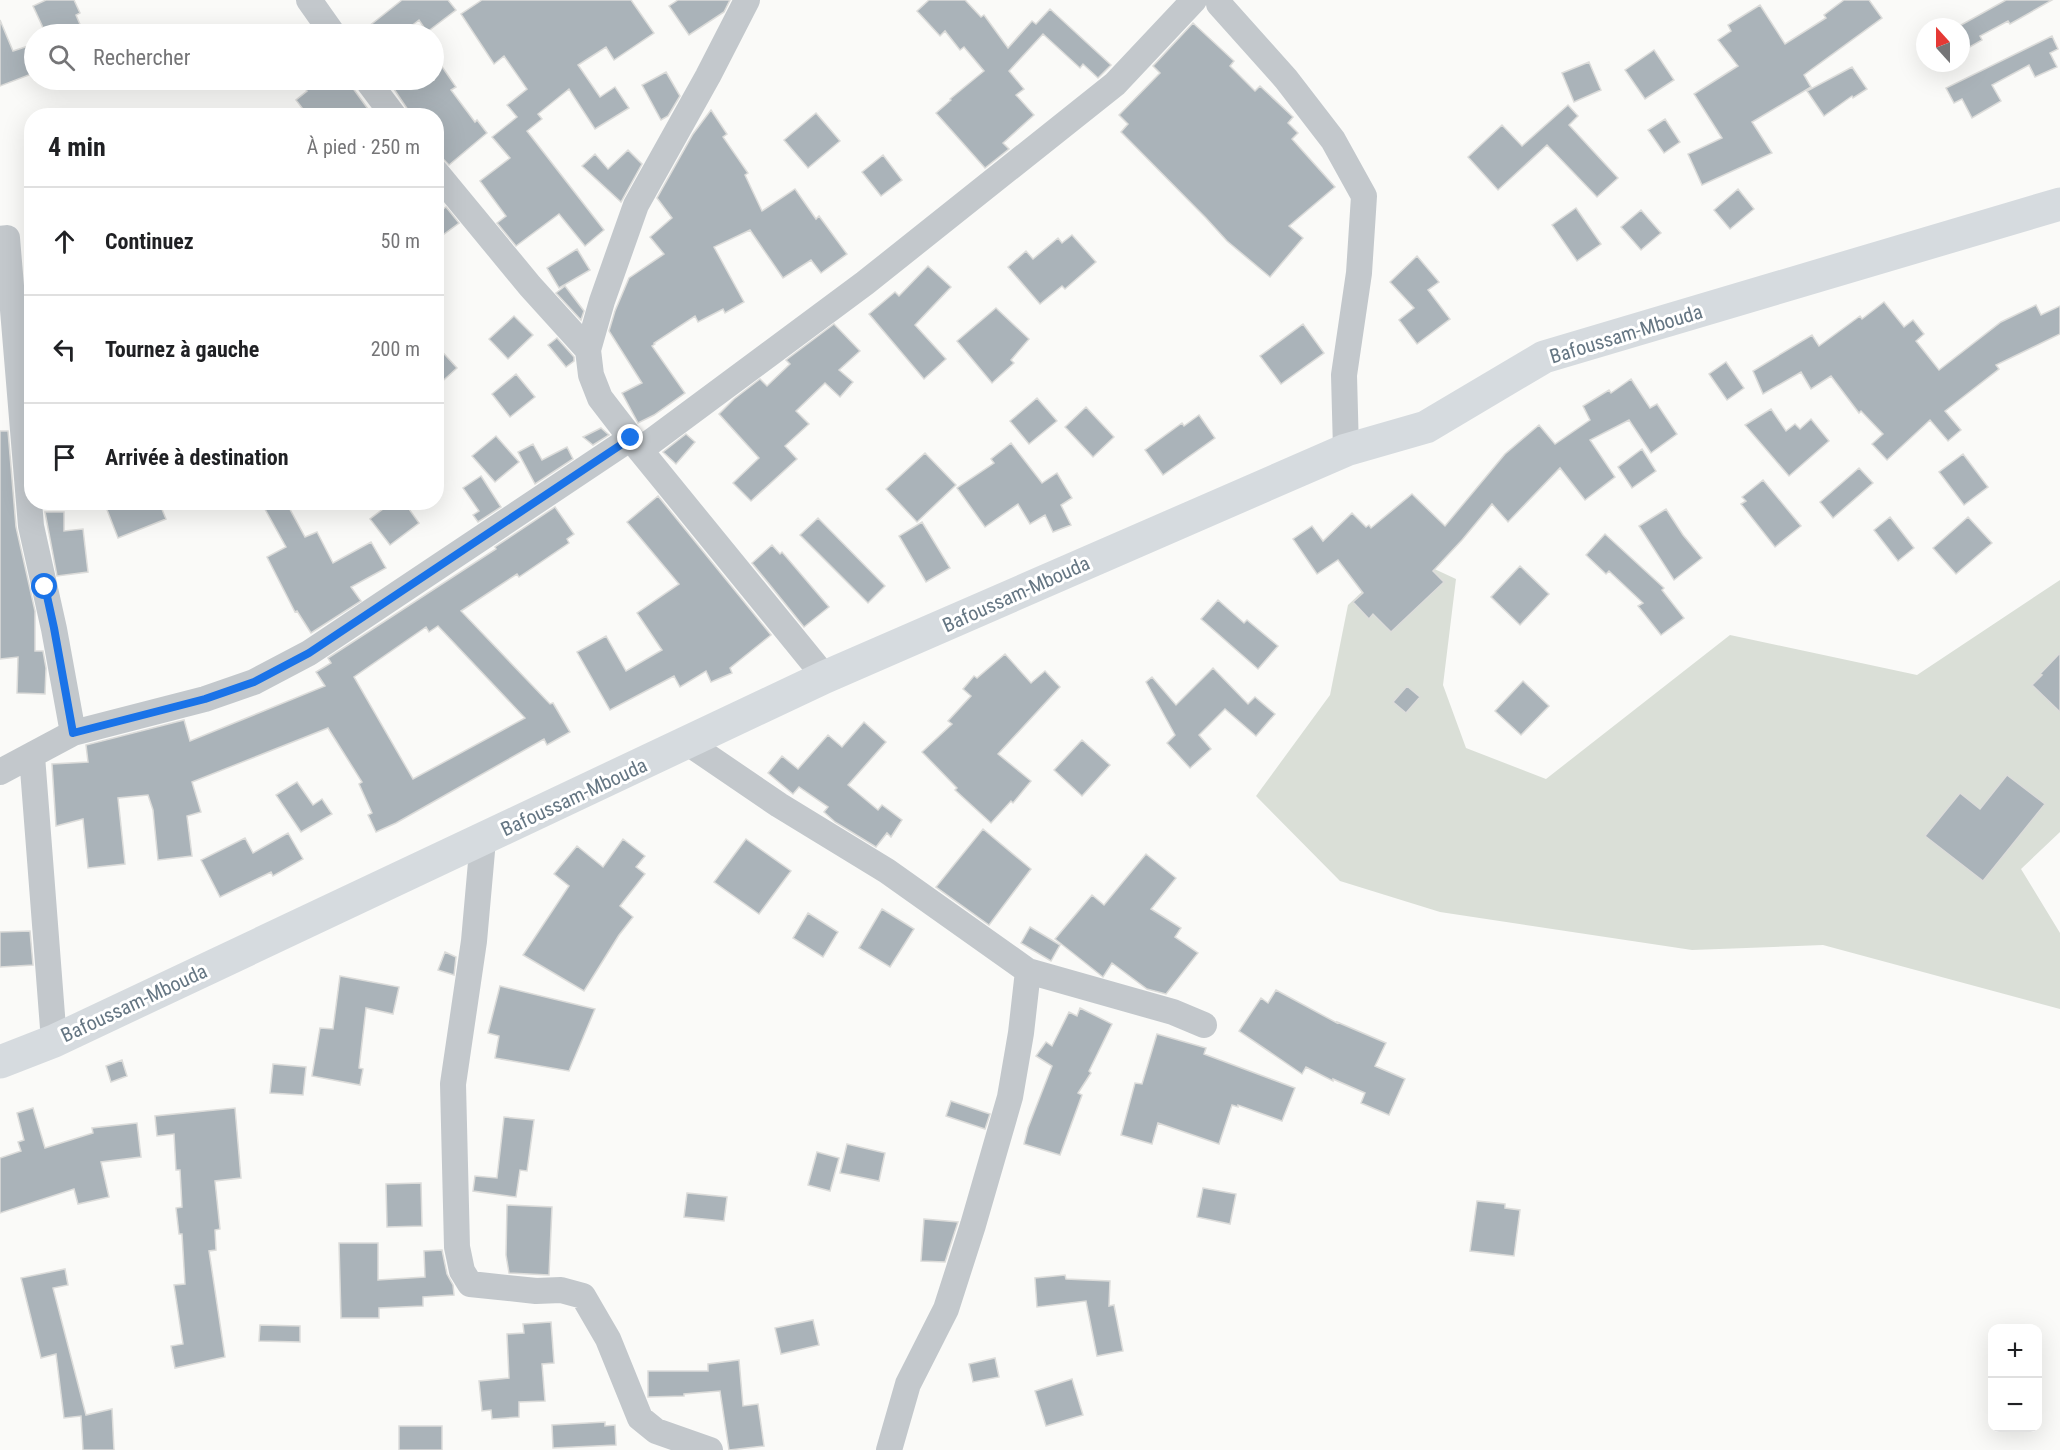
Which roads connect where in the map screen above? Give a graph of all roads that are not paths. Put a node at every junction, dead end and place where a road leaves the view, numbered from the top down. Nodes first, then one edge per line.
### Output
1 (309, 0) edge
2 (747, 0) edge
3 (1194, 0) edge
4 (1219, 0) edge
5 (326, 24) edge
6 (374, 90) edge
7 (388, 108) edge
8 (444, 182) edge
9 (2060, 204) edge
10 (0, 239) edge
11 (588, 350) junction
12 (24, 442) edge
13 (635, 444) junction
14 (1346, 450) junction
15 (30, 510) edge
16 (825, 677) junction
17 (73, 733) junction
18 (688, 743) junction
19 (32, 756) junction
20 (0, 772) edge
21 (483, 840) junction
22 (1028, 971) junction
23 (1204, 1025) dead end
24 (54, 1041) junction
25 (0, 1062) edge
26 (710, 1450) edge
27 (889, 1450) edge

1 - 5 street
2 - 11 street
3 - 13 street
4 - 14 street
6 - 7 street
8 - 11 street
9 - 14 highway, Bafoussam-Mbouda
10 - 12 street
11 - 13 street
13 - 16 street
13 - 17 street
14 - 16 highway, Bafoussam-Mbouda
15 - 17 street
16 - 18 highway, Bafoussam-Mbouda
17 - 19 street
18 - 21 highway, Bafoussam-Mbouda
18 - 22 street
19 - 20 street
19 - 24 street
21 - 24 highway, Bafoussam-Mbouda
21 - 26 street
22 - 23 street
22 - 27 street
24 - 25 highway, Bafoussam-Mbouda

